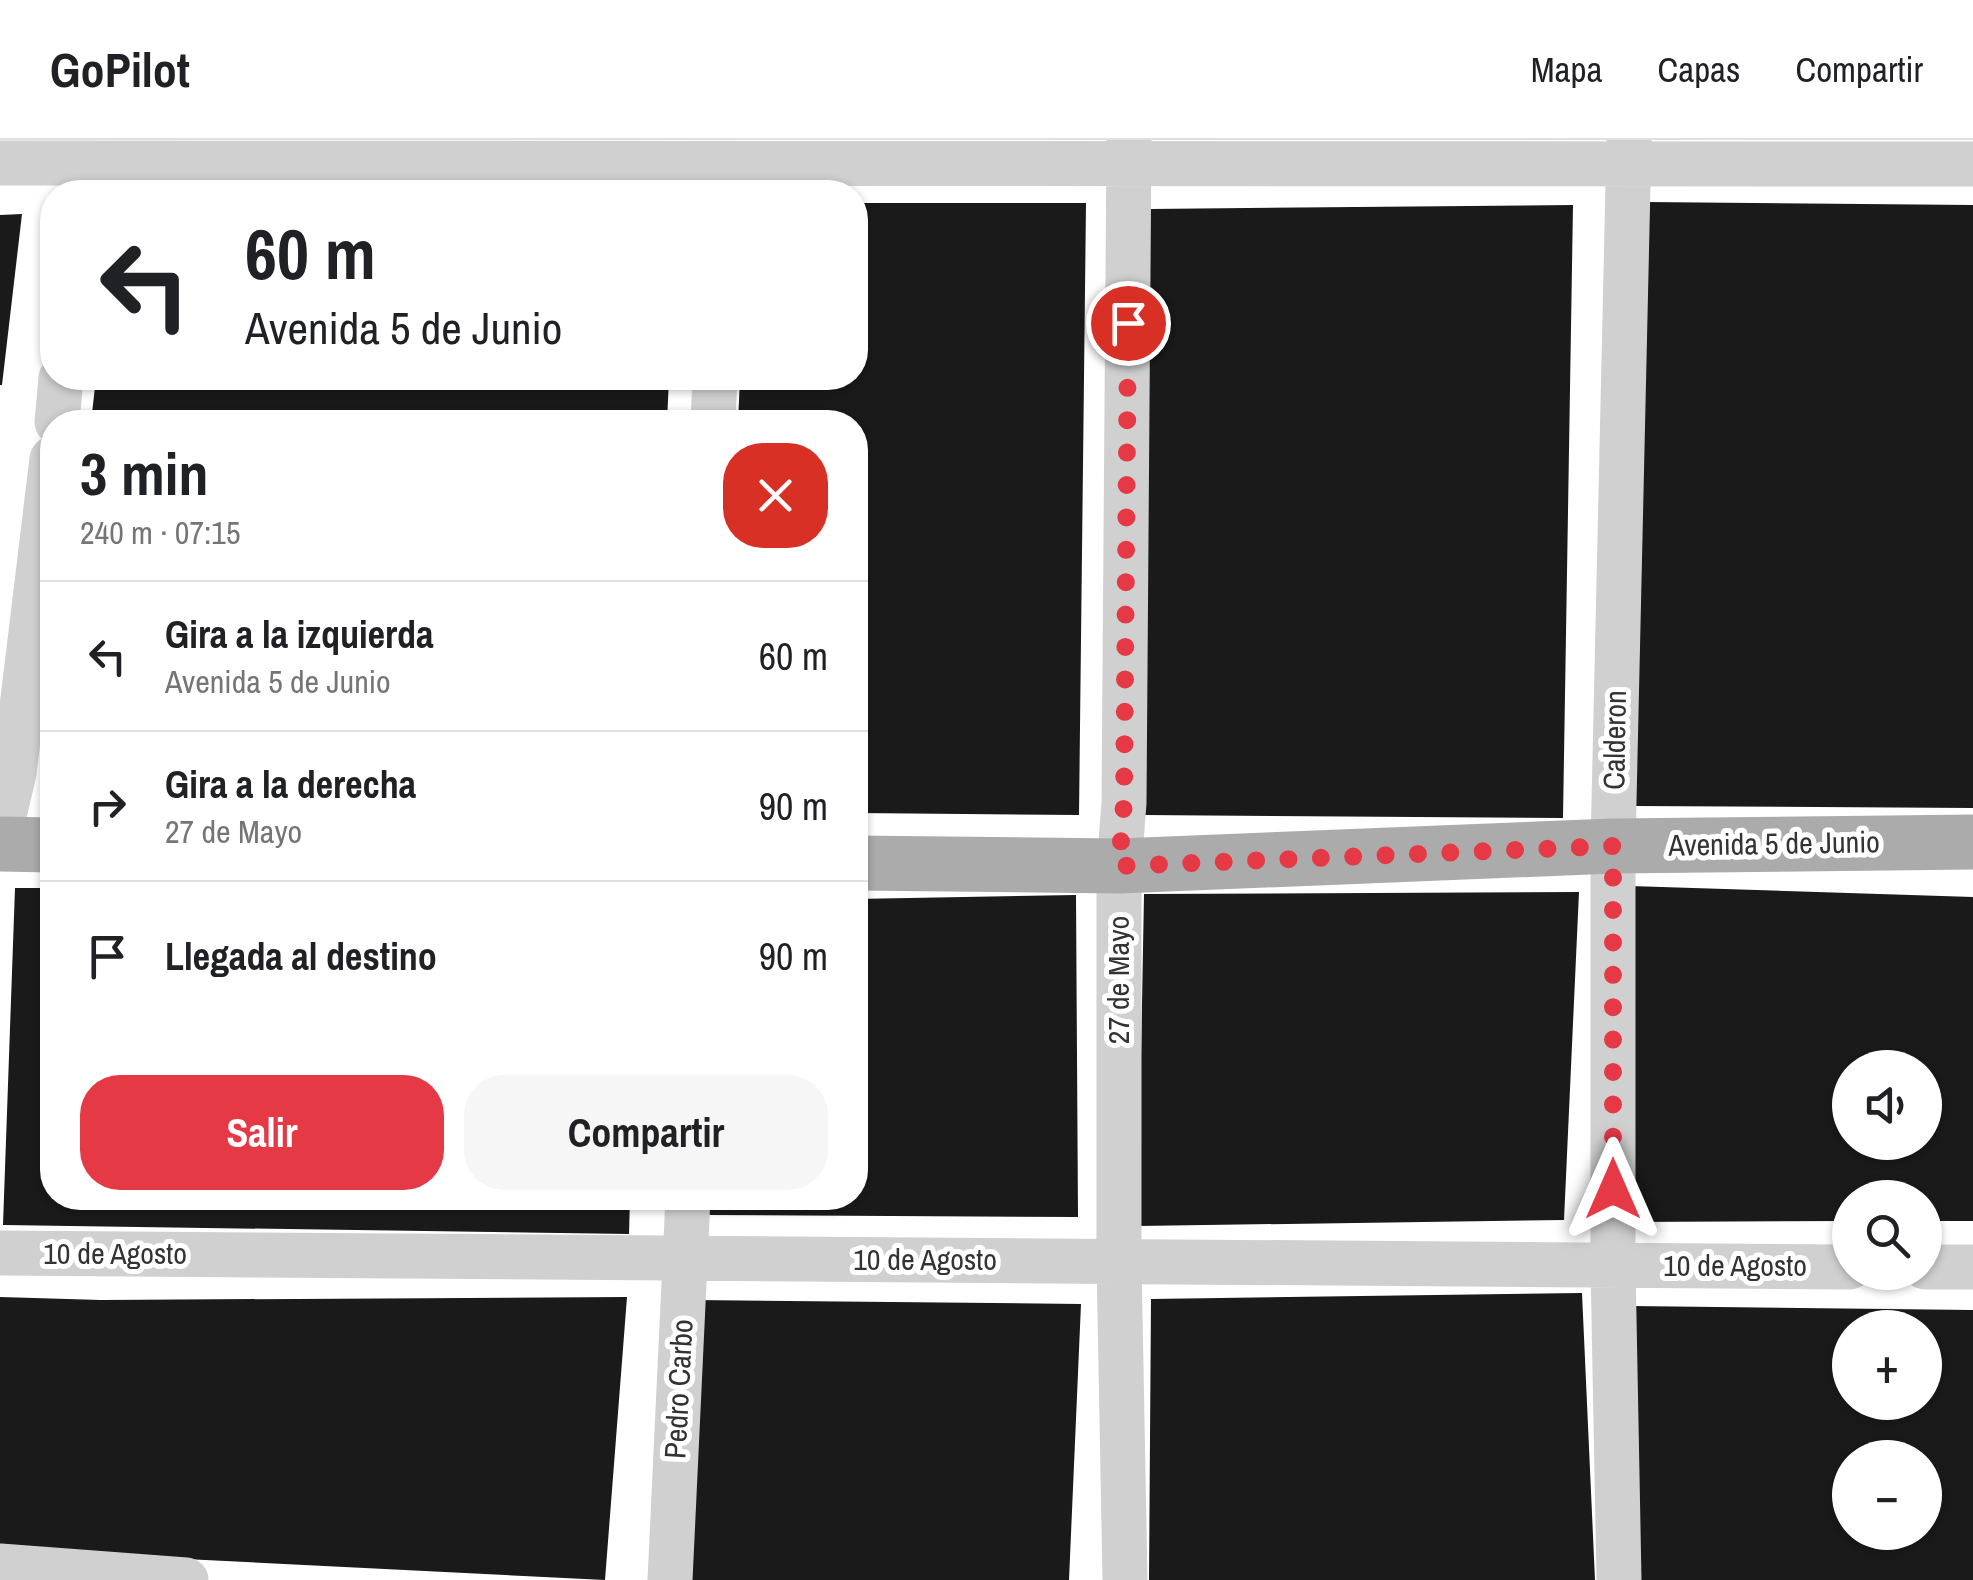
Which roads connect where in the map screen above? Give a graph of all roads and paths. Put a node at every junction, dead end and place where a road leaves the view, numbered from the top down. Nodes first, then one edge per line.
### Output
1 (1129, 152) edge
2 (1629, 152) edge
3 (0, 164) edge
4 (1973, 164) edge
5 (724, 166) edge
6 (76, 178) edge
7 (40, 557) edge
8 (0, 834) edge
9 (1973, 842) edge
10 (0, 844) edge
11 (40, 845) edge
12 (1613, 846) junction
13 (868, 864) edge
14 (1119, 866) junction
15 (688, 1210) edge
16 (0, 1253) edge
17 (686, 1258) junction
18 (1120, 1261) junction
19 (1613, 1265) junction
20 (1832, 1266) edge
21 (1942, 1267) edge
22 (1973, 1268) edge
23 (0, 1566) edge
24 (186, 1580) edge
25 (670, 1580) edge
26 (1125, 1580) edge
27 (1619, 1580) edge

1 - 2 street
1 - 5 street
1 - 14 street, 27 de Mayo
2 - 4 street
2 - 12 street, Calderon
3 - 6 street
5 - 6 street
7 - 8 street
9 - 12 main road, Avenida 5 de Junio
10 - 11 main road
12 - 14 main road, Avenida 5 de Junio
12 - 19 street, Calderon
13 - 14 main road, Avenida 5 de Junio
14 - 18 street, 27 de Mayo
15 - 17 street, Pedro Carbo
16 - 17 street, 10 de Agosto
17 - 18 street, 10 de Agosto
17 - 25 street, Pedro Carbo
18 - 19 street, 10 de Agosto
18 - 26 street, 27 de Mayo
19 - 20 street, 10 de Agosto
19 - 27 street, Calderon
21 - 22 street
23 - 24 street

